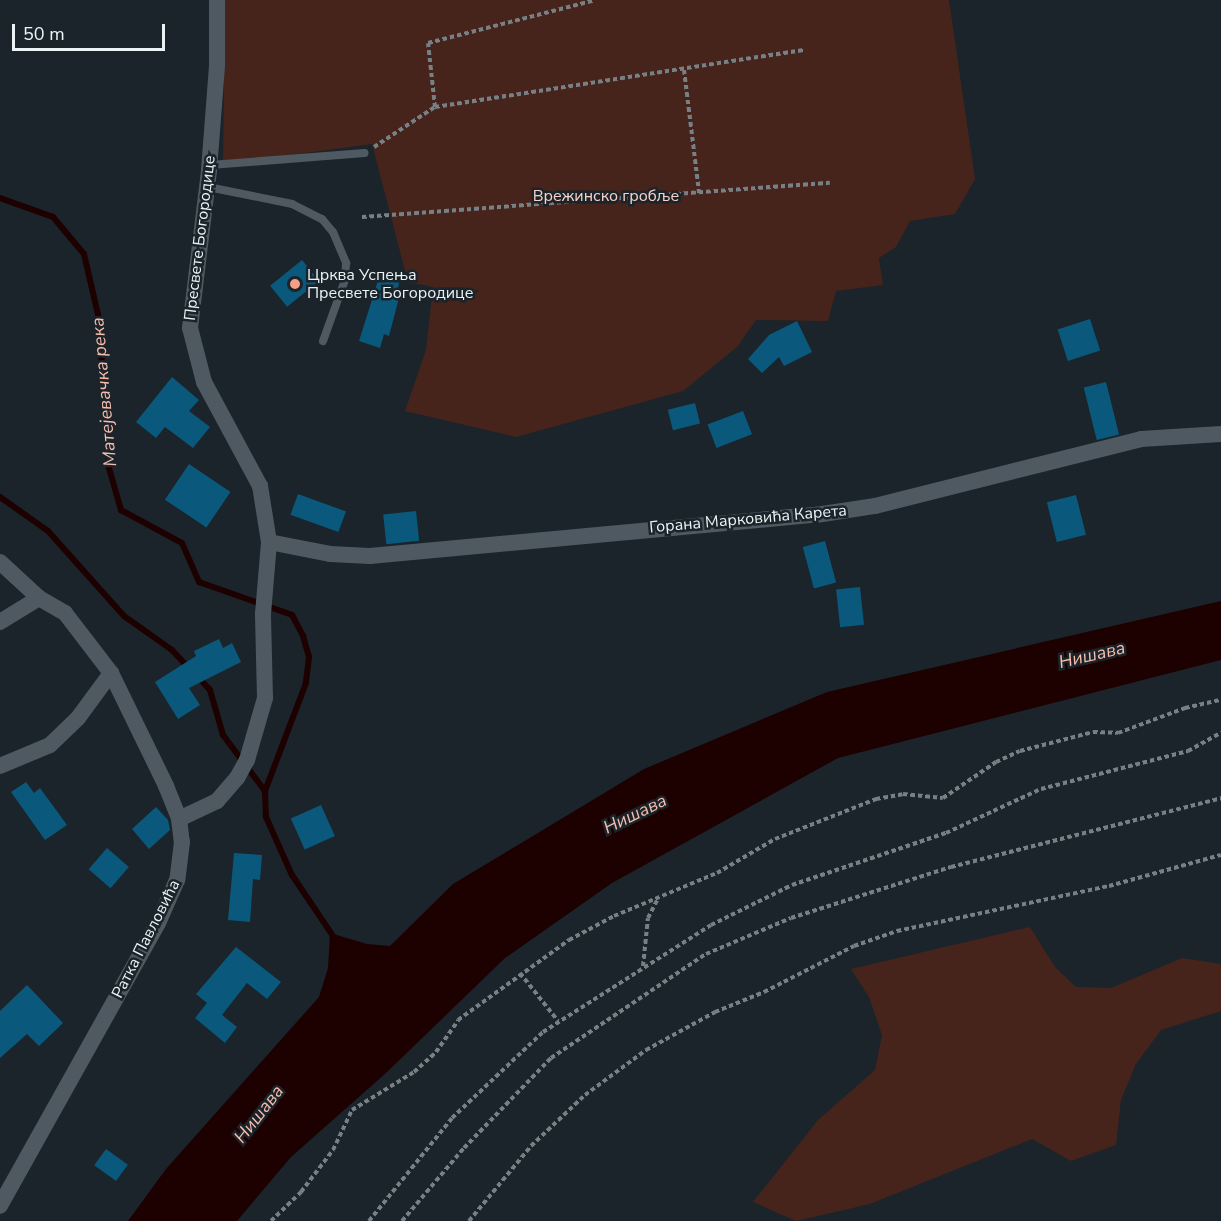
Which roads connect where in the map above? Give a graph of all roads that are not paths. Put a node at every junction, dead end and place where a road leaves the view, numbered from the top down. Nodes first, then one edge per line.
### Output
1 (217, 0) edge
2 (365, 153) road end
3 (210, 165) junction
4 (208, 187) junction
5 (323, 341) dead end
6 (1221, 434) edge
7 (269, 542) junction
8 (0, 562) edge
9 (39, 598) junction
10 (0, 622) edge
11 (111, 673) junction
12 (0, 766) edge
13 (179, 819) junction
14 (0, 1206) edge

1 - 3 street, Пресвете Богородице
2 - 3 lane
3 - 4 street, Пресвете Богородице
4 - 5 lane
4 - 7 street, Пресвете Богородице
6 - 7 street, Горана Марковића Карета
7 - 13 street, Пресвете Богородице
8 - 9 street, Ратка Павловића
9 - 10 street
9 - 11 street, Ратка Павловића
11 - 12 street
11 - 13 street, Ратка Павловића
13 - 14 street, Ратка Павловића

